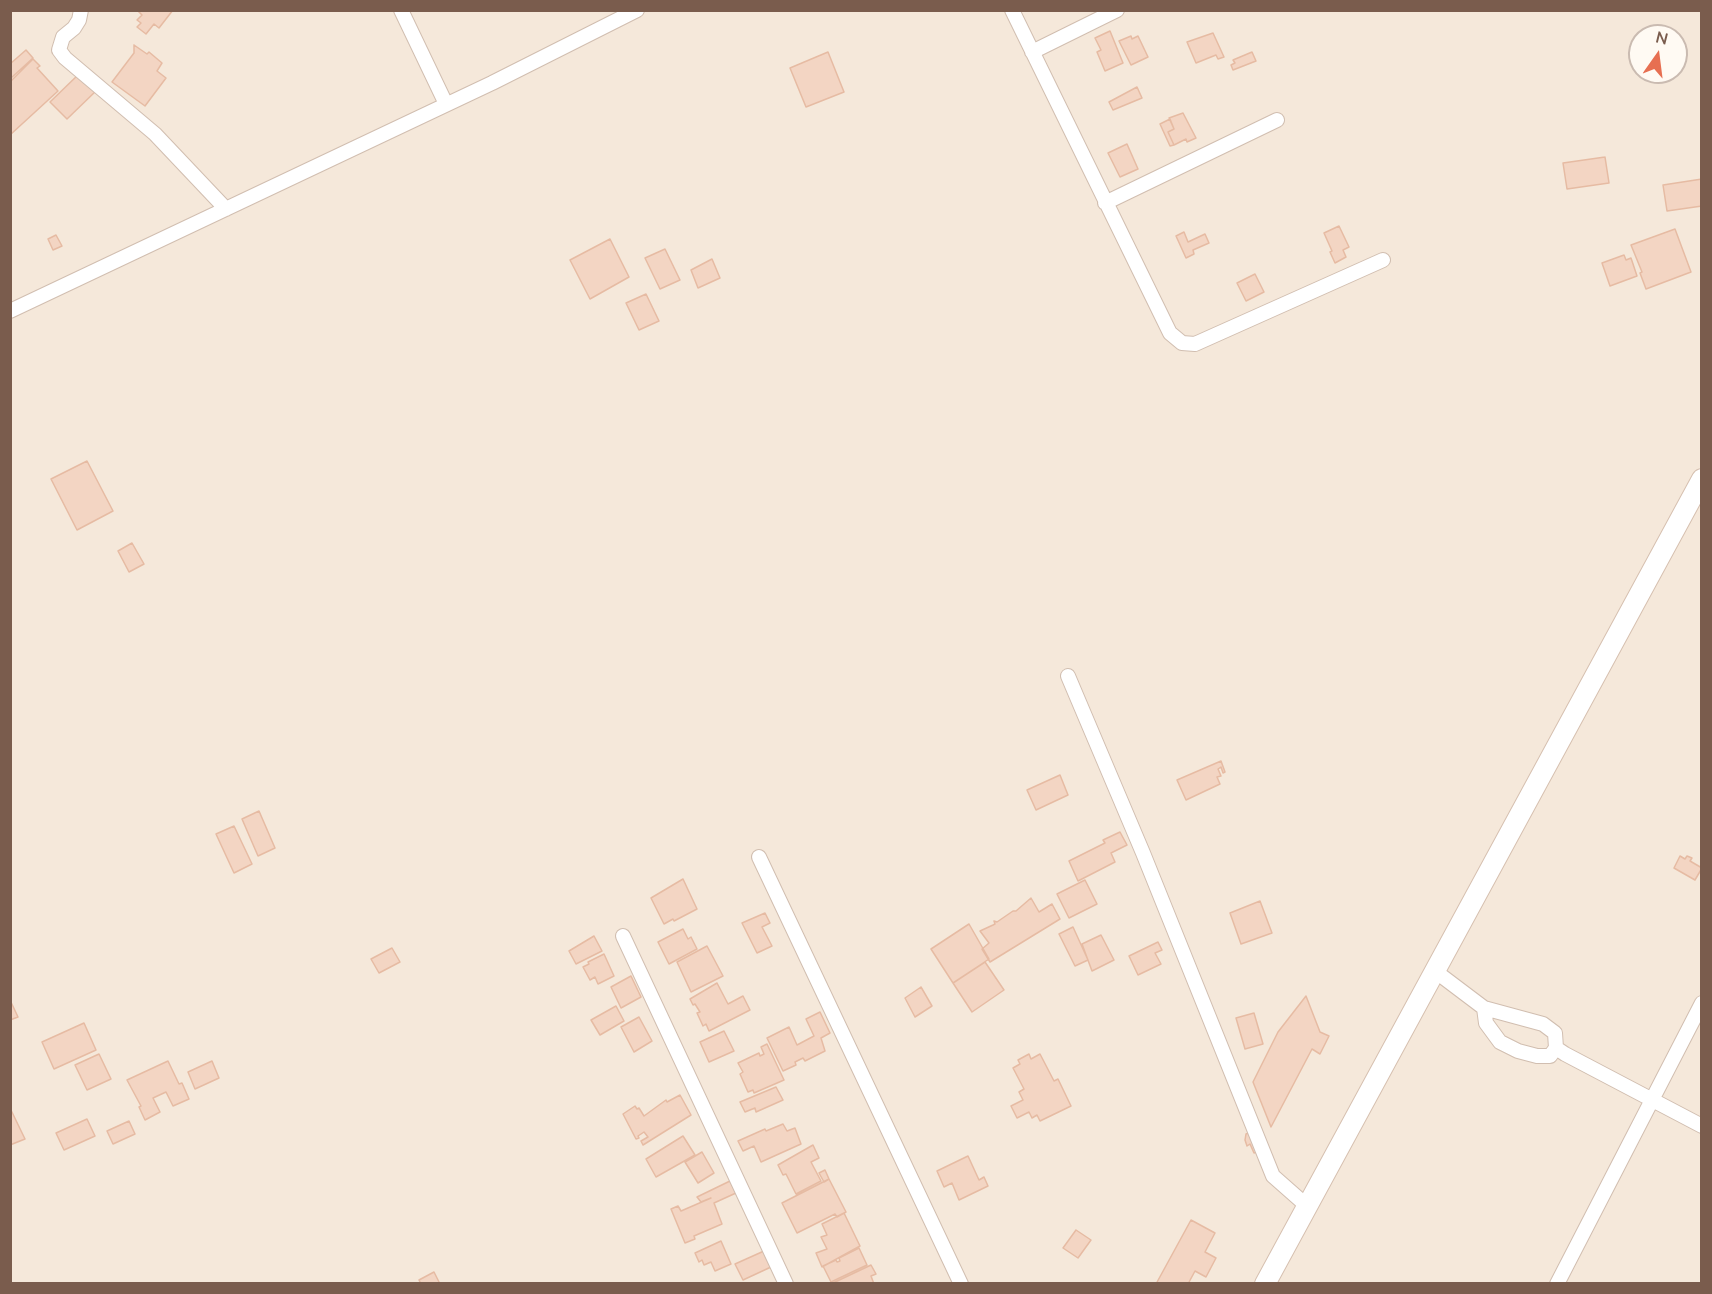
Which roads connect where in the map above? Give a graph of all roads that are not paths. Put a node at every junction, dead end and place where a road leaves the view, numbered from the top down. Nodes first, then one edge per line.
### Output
1 (81, 10) edge
2 (401, 10) edge
3 (637, 10) edge
4 (1012, 10) edge
5 (1117, 10) edge
6 (1032, 52) junction
7 (446, 104) junction
8 (1277, 120) dead end
9 (1106, 203) junction
10 (226, 209) junction
11 (1383, 260) dead end
12 (10, 311) edge
13 (1701, 479) edge
14 (1068, 676) dead end
15 (759, 857) dead end
16 (622, 936) dead end
17 (1435, 971) junction
18 (1701, 1003) edge
19 (1484, 1008) junction
20 (1556, 1048) junction
21 (1651, 1101) junction
22 (1701, 1126) edge
23 (1307, 1206) junction
24 (786, 1284) edge
25 (961, 1284) edge
26 (1265, 1284) edge
27 (1557, 1284) edge

1 - 10 street
2 - 7 street
3 - 7 street
4 - 6 street
5 - 6 street
6 - 9 street
7 - 10 street
8 - 9 street
9 - 11 street
10 - 12 street
13 - 17 main road
14 - 23 street
15 - 25 street
16 - 24 street
17 - 19 street
17 - 23 main road
18 - 21 street
19 - 20 street
19 - 20 street
20 - 21 street
21 - 22 street
21 - 27 street
23 - 26 main road

